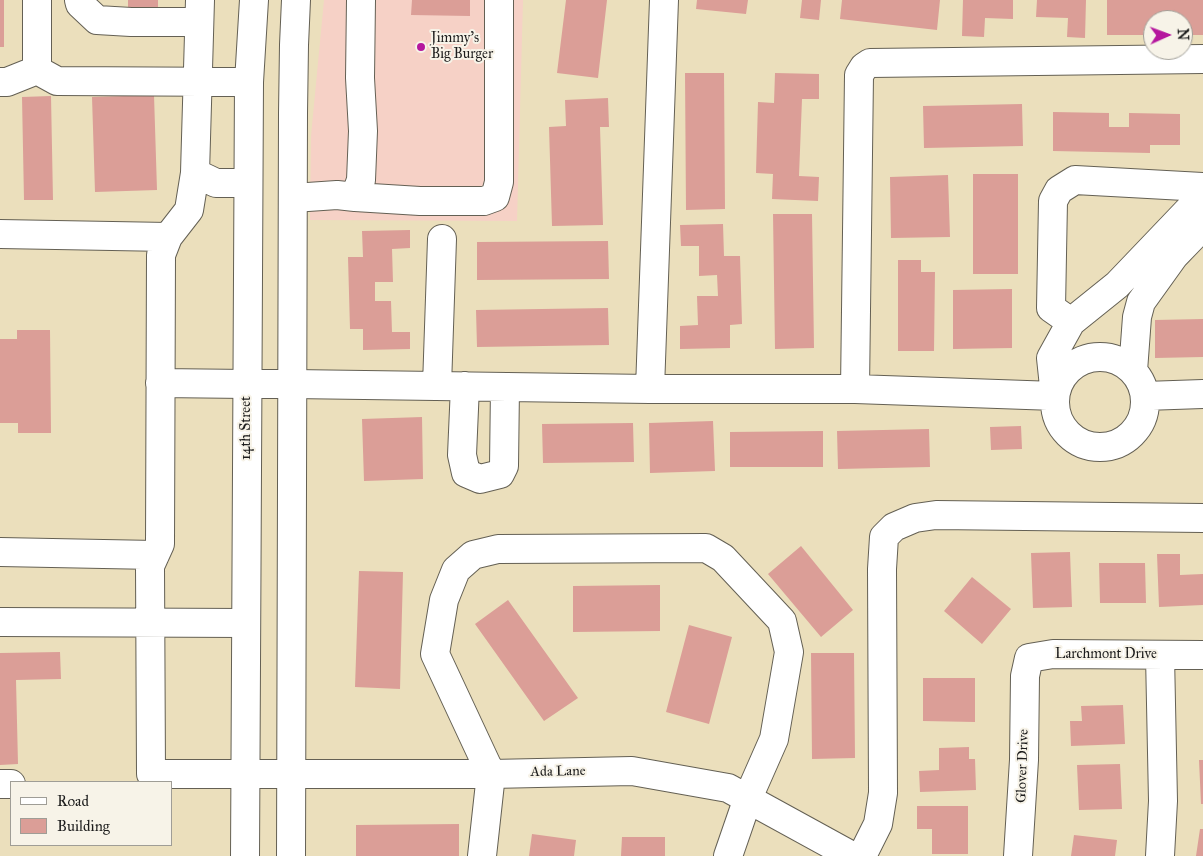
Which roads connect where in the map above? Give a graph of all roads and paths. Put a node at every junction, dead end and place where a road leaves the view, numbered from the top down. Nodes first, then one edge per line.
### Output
1 (37, 0) edge
2 (79, 0) edge
3 (254, 0) edge
4 (296, 0) edge
5 (361, 0) edge
6 (499, 0) edge
7 (664, 0) edge
8 (200, 11) edge
9 (1203, 59) edge
10 (37, 70) junction
11 (0, 82) edge
12 (198, 82) junction
13 (250, 82) junction
14 (195, 173) junction
15 (248, 183) junction
16 (1203, 187) edge
17 (1203, 195) edge
18 (355, 196) junction
19 (293, 198) junction
20 (1203, 226) edge
21 (0, 234) edge
22 (168, 237) junction
23 (442, 239) dead end
24 (1071, 322) junction
25 (1133, 371) junction
26 (160, 383) junction
27 (247, 384) junction
28 (293, 384) junction
29 (437, 386) junction
30 (465, 386) junction
31 (505, 387) junction
32 (650, 389) junction
33 (855, 389) junction
34 (1203, 394) edge
35 (1054, 396) junction
36 (1145, 396) junction
37 (1203, 518) edge
38 (0, 552) edge
39 (155, 555) junction
40 (0, 622) edge
41 (151, 623) junction
42 (246, 623) junction
43 (1160, 655) junction
44 (1203, 655) edge
45 (1025, 676) joint
46 (292, 773) junction
47 (245, 774) junction
48 (490, 774) junction
49 (145, 778) edge
50 (748, 798) junction
51 (245, 856) edge
52 (292, 856) edge
53 (482, 856) edge
54 (728, 856) edge
55 (852, 856) edge
56 (862, 856) edge
57 (1018, 856) edge
58 (1160, 856) edge

1 - 10 main road
2 - 8 main road
3 - 13 main road, 14th Street
4 - 19 main road
5 - 18 main road
6 - 18 main road
7 - 32 main road
8 - 12 main road
9 - 33 main road
10 - 11 main road
10 - 12 main road
12 - 13 main road
12 - 14 main road
13 - 15 main road, 14th Street
14 - 15 main road
14 - 22 main road
15 - 27 main road, 14th Street
16 - 24 main road
17 - 24 main road
18 - 19 main road
19 - 28 main road
20 - 25 main road
21 - 22 main road
22 - 26 main road
23 - 29 main road
24 - 35 main road
25 - 35 main road
25 - 36 main road
26 - 27 main road
26 - 39 main road
27 - 28 main road
27 - 42 main road, 14th Street
28 - 29 main road
28 - 46 main road
29 - 30 main road
30 - 31 main road
30 - 31 main road
31 - 32 main road
32 - 33 main road
33 - 35 main road
34 - 36 main road
35 - 36 main road
37 - 56 main road
38 - 39 main road
39 - 41 main road
40 - 41 main road
41 - 42 main road
41 - 49 main road
42 - 47 main road, 14th Street
43 - 44 main road, Larchmont Drive
43 - 45 main road, Larchmont Drive
43 - 58 main road
45 - 57 main road, Glover Drive
46 - 47 main road, Ada Lane
46 - 48 main road, Ada Lane
46 - 52 main road
47 - 49 main road, Ada Lane
47 - 51 main road, 14th Street
48 - 50 main road, Ada Lane
48 - 50 main road
48 - 53 main road
50 - 54 main road
50 - 55 main road, Ada Lane

